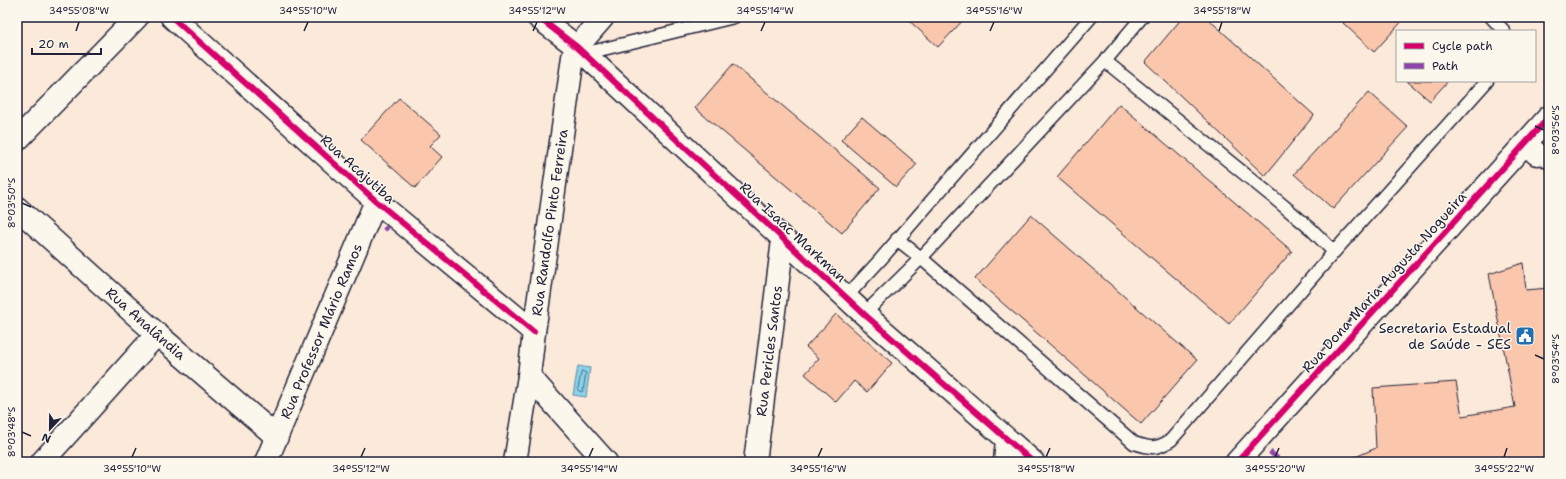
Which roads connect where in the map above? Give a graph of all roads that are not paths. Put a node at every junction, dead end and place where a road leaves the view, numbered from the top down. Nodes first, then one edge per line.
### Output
1 (137, 17) edge
2 (172, 17) edge
3 (538, 17) edge
4 (603, 17) edge
5 (734, 17) edge
6 (1091, 17) edge
7 (1142, 17) edge
8 (1491, 17) edge
9 (1503, 30) edge
10 (580, 50) junction
11 (1105, 61) junction
12 (1486, 82) edge
13 (1549, 117) edge
14 (17, 140) edge
15 (1537, 154) edge
16 (376, 201) junction
17 (17, 208) edge
18 (897, 239) junction
19 (783, 240) junction
20 (1334, 252) junction
21 (921, 258) junction
22 (846, 297) junction
23 (864, 314) junction
24 (534, 332) junction
25 (158, 334) junction
26 (529, 376) junction
27 (277, 437) junction
28 (1008, 440) junction
29 (42, 462) edge
30 (266, 462) edge
31 (515, 462) edge
32 (606, 462) edge
33 (755, 462) edge
34 (1005, 462) edge
35 (1034, 462) edge
36 (1237, 462) edge

1 - 14 street
2 - 16 street, Rua Acajutiba
3 - 10 street, Rua Isaac Markman
4 - 10 street, Rua Randolfo Pinto Ferreira
5 - 10 lane
6 - 18 lane
7 - 11 lane
8 - 9 lane
10 - 19 street, Rua Isaac Markman
10 - 24 street, Rua Randolfo Pinto Ferreira
11 - 20 lane
11 - 21 lane
12 - 20 lane
13 - 15 street, Rua Dona Maria Augusta Nogueira
15 - 36 street, Rua Dona Maria Augusta Nogueira
16 - 24 street, Rua Acajutiba
16 - 27 street, Rua Professor Mário Ramos
17 - 25 street, Rua Analândia
18 - 21 lane
18 - 22 lane
19 - 22 street, Rua Isaac Markman
19 - 33 street, Rua Pericles Santos
20 - 21 lane
21 - 23 lane
22 - 23 street, Rua Isaac Markman
23 - 28 street, Rua Isaac Markman
24 - 26 street, Rua Randolfo Pinto Ferreira
25 - 27 street, Rua Analândia
25 - 29 street
26 - 31 street, Rua Randolfo Pinto Ferreira
26 - 32 street
27 - 30 street, Rua Professor Mário Ramos
28 - 34 street
28 - 35 street, Rua Isaac Markman

